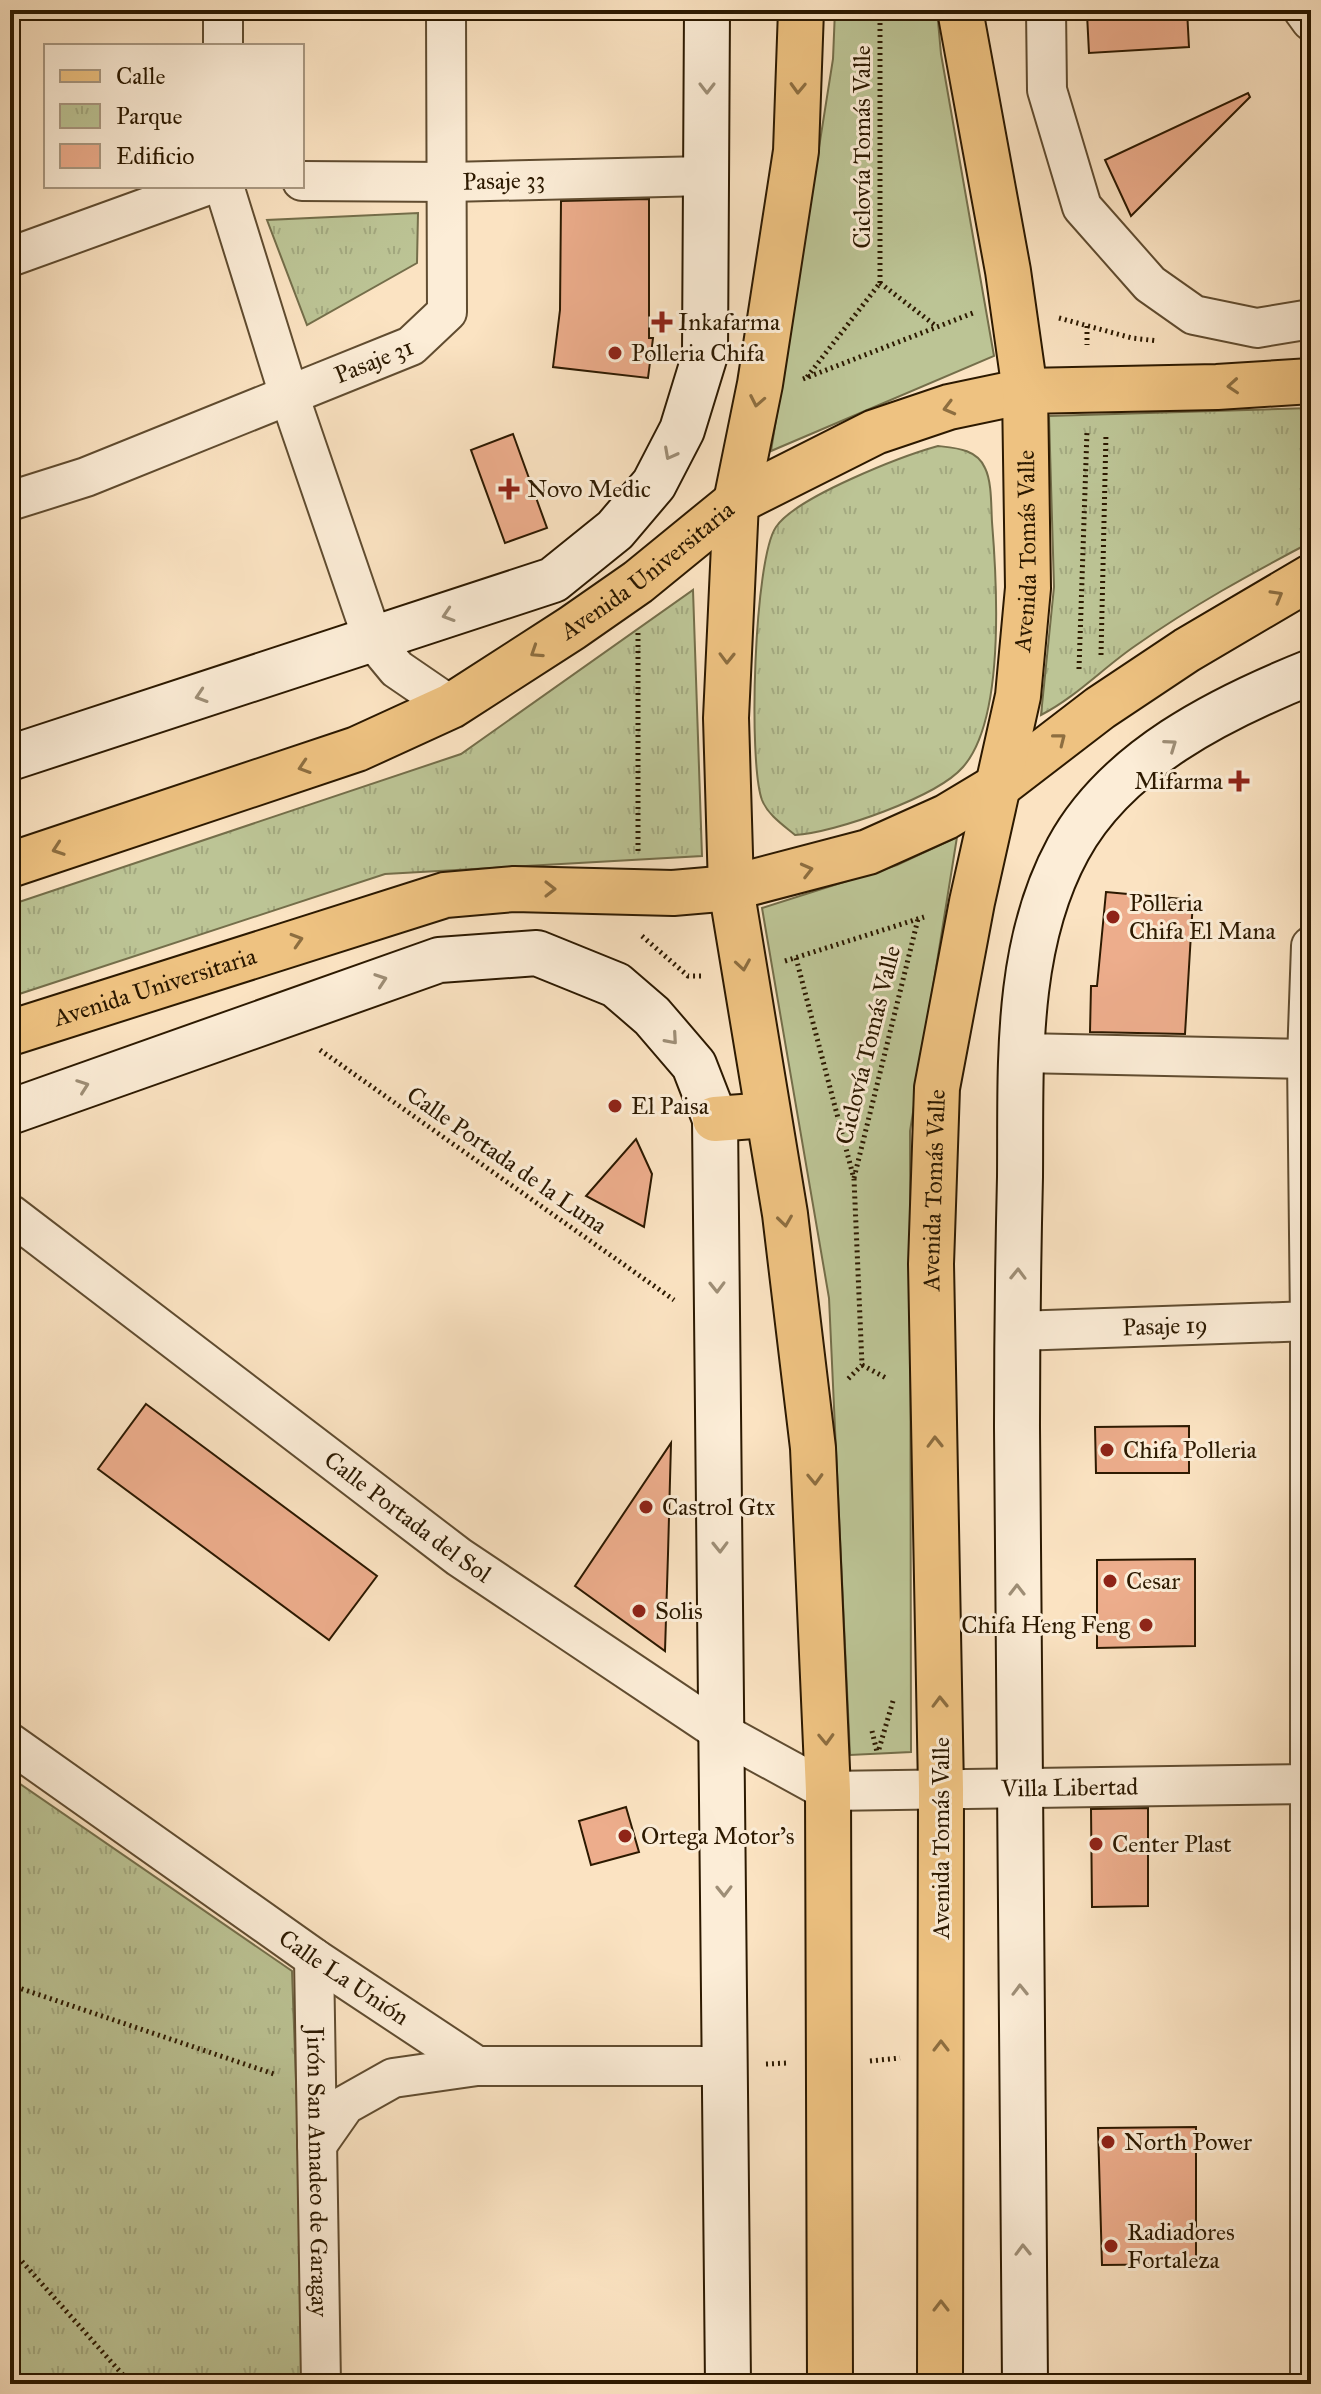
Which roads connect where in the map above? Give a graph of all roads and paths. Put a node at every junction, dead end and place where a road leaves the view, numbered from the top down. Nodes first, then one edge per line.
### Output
1 (223, 10) edge
2 (446, 10) edge
3 (707, 10) edge
4 (801, 10) edge
5 (880, 10) edge
6 (960, 10) edge
7 (1046, 10) edge
8 (1303, 10) edge
9 (1311, 21) edge
10 (223, 44) edge
11 (706, 176) junction
12 (304, 181) edge
13 (449, 182) junction
14 (200, 188) edge
15 (225, 188) edge
16 (10, 257) edge
17 (880, 283) junction
18 (1311, 319) edge
19 (1087, 326) dead end
20 (937, 327) dead end
21 (807, 378) dead end
22 (1311, 381) edge
23 (1025, 391) junction
24 (289, 395) junction
25 (1097, 404) junction
26 (10, 501) edge
27 (736, 502) junction
28 (1311, 577) edge
29 (638, 582) junction
30 (373, 640) junction
31 (1101, 659) dead end
32 (1311, 672) edge
33 (451, 706) junction
34 (1078, 725) junction
35 (10, 758) edge
36 (1001, 784) junction
37 (10, 865) edge
38 (731, 888) junction
39 (638, 892) junction
40 (972, 902) junction
41 (918, 919) junction
42 (1311, 946) edge
43 (796, 958) junction
44 (744, 974) junction
45 (275, 1018) junction
46 (10, 1033) edge
47 (1021, 1053) junction
48 (1309, 1059) edge
49 (10, 1112) edge
50 (768, 1115) junction
51 (715, 1119) junction
52 (854, 1179) junction
53 (10, 1214) edge
54 (1311, 1321) edge
55 (717, 1331) junction
56 (1017, 1331) junction
57 (862, 1365) dead end
58 (722, 1733) junction
59 (10, 1743) edge
60 (1310, 1784) edge
61 (1017, 1787) junction
62 (941, 1789) junction
63 (828, 1791) junction
64 (314, 1958) junction
65 (10, 1985) edge
66 (1310, 2023) edge
67 (477, 2066) junction
68 (726, 2066) junction
69 (279, 2076) dead end
70 (317, 2145) junction
71 (1310, 2245) edge
72 (10, 2248) edge
73 (131, 2384) edge
74 (321, 2384) edge
75 (728, 2384) edge
76 (830, 2384) edge
77 (940, 2384) edge
78 (1025, 2384) edge
79 (1310, 2384) edge

1 - 10 street
2 - 13 street, Pasaje 31
3 -> 11 main road
4 -> 27 main road
5 - 17 path, Ciclovía Tomás Valle
6 - 23 main road, Avenida Tomás Valle
7 - 18 street
8 - 9 street
11 - 13 street, Pasaje 33
11 -> 30 main road, Avenida Universitaria
12 - 13 street, Pasaje 33
13 - 24 street, Pasaje 31
14 - 16 street
15 - 24 street
17 - 20 path
17 - 21 path
19 - 25 path
22 -> 25 main road, Avenida Universitaria
23 - 25 main road, Avenida Universitaria
23 -> 27 main road, Avenida Universitaria
23 - 36 main road, Avenida Tomás Valle
24 - 26 street, Pasaje 31
24 - 30 street
25 - 31 path
25 - 34 path
27 - 29 main road, Avenida Universitaria
27 -> 38 main road
34 -> 28 main road, Avenida Universitaria
29 -> 33 main road, Avenida Universitaria
29 - 39 path
30 - 33 street
30 -> 35 main road, Avenida Universitaria
47 -> 32 main road
33 -> 37 main road, Avenida Universitaria
36 -> 34 main road, Avenida Universitaria
38 -> 36 main road, Avenida Universitaria
36 - 40 main road, Avenida Tomás Valle
38 - 39 main road, Avenida Universitaria
38 -> 44 main road
39 - 44 path
46 -> 39 main road, Avenida Universitaria
40 - 41 path
62 -> 40 main road, Avenida Tomás Valle
41 - 43 path
41 - 52 path, Ciclovía Tomás Valle
42 - 48 street
43 - 44 path
43 - 52 path, Ciclovía Tomás Valle
44 - 50 main road
49 -> 45 main road
45 -> 51 main road
45 - 55 path, Calle Portada de la Luna
47 - 48 street
56 -> 47 main road
48 - 54 street
50 - 51 main road
50 -> 63 main road
51 -> 55 main road
52 - 57 path, Ciclovía Tomás Valle
53 - 58 street, Calle Portada del Sol
54 - 56 street, Pasaje 19
54 - 60 street
55 -> 58 main road
61 -> 56 main road
58 - 63 street, Calle Portada del Sol
58 -> 68 main road
59 - 64 street, Calle La Unión
60 - 61 street, Villa Libertad
60 - 66 street
61 - 62 street, Villa Libertad
78 -> 61 main road
62 - 63 street, Villa Libertad
77 -> 62 main road, Avenida Tomás Valle
63 - 76 main road
64 - 67 street, Calle La Unión
64 - 70 street, Jirón San Amadeo de Garagay
65 - 69 path
66 - 71 street
67 - 68 street
67 - 70 street
68 - 75 main road
70 - 74 street, Jirón San Amadeo de Garagay
71 - 79 street
72 - 73 path

